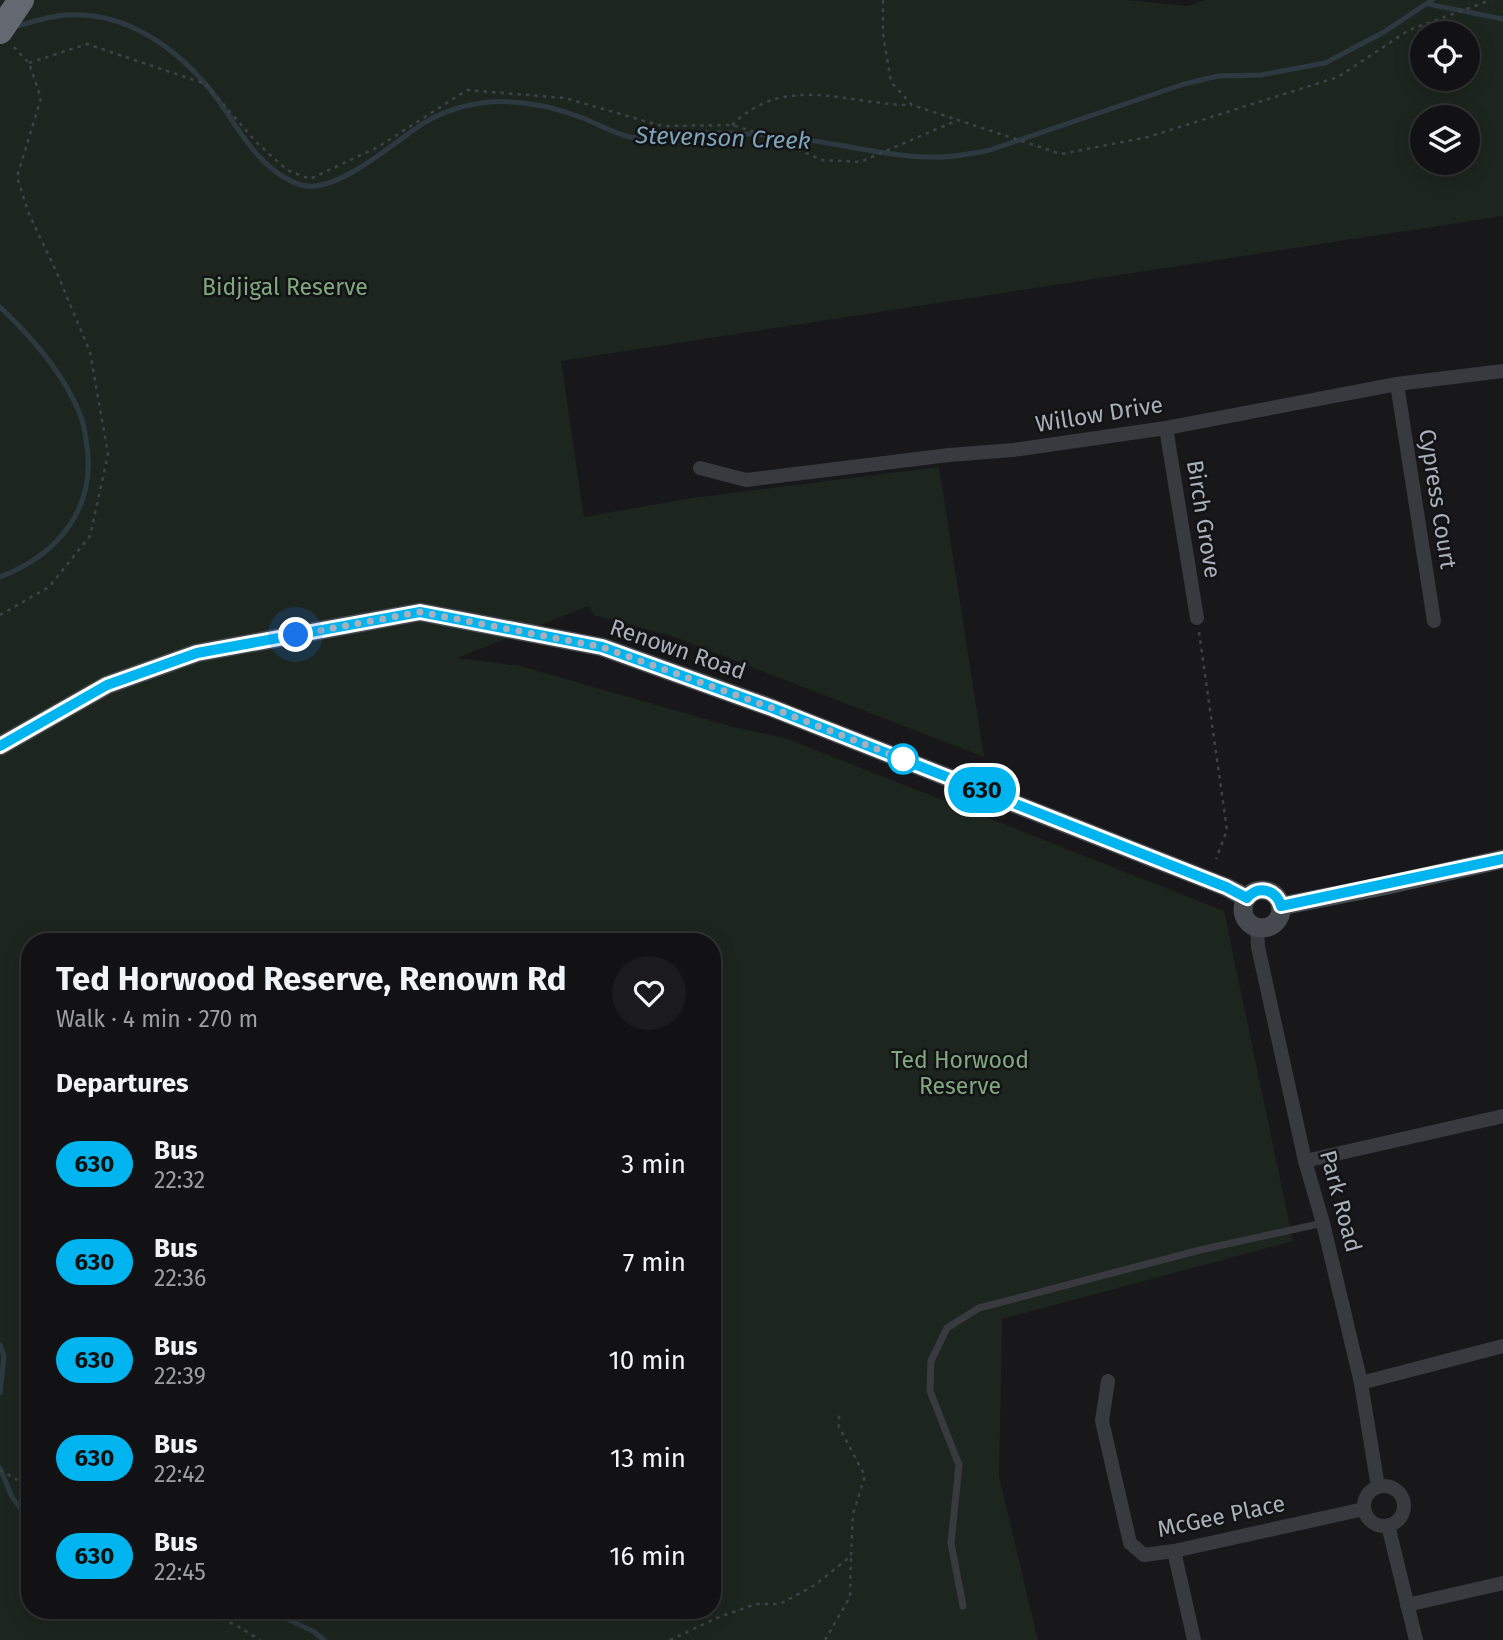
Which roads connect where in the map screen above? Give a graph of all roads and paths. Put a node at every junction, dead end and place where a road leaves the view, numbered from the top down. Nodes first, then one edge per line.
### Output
1 (21, 0) edge
2 (883, 0) edge
3 (1491, 0) edge
4 (4, 36) edge
5 (29, 63) junction
6 (912, 105) junction
7 (958, 120) junction
8 (732, 125) junction
9 (1503, 371) edge
10 (1397, 384) junction
11 (1166, 428) junction
12 (700, 468) dead end
13 (0, 615) edge
14 (1197, 618) joint
15 (1434, 621) dead end
16 (0, 746) edge
17 (1216, 859) dead end
18 (1503, 859) edge
19 (1247, 898) junction
20 (1281, 906) junction
21 (1257, 927) junction
22 (1503, 1116) edge
23 (1305, 1161) junction
24 (1323, 1223) junction
25 (1503, 1346) edge
26 (1108, 1381) dead end
27 (1361, 1383) junction
28 (839, 1413) dead end
29 (0, 1471) edge
30 (21, 1484) edge
31 (1378, 1487) junction
32 (1364, 1509) junction
33 (1388, 1525) junction
34 (1174, 1551) junction
35 (850, 1556) junction
36 (1503, 1583) edge
37 (1407, 1605) junction
38 (963, 1606) dead end
39 (721, 1616) edge
40 (221, 1619) edge
41 (715, 1619) edge
42 (260, 1640) edge
43 (670, 1640) edge
44 (825, 1640) edge
45 (1194, 1640) edge
46 (1416, 1640) edge

1 - 4 highway, bridge
2 - 6 path
3 - 7 path
4 - 5 path
5 - 8 path
5 - 13 path
6 - 7 path
6 - 8 path
7 - 8 path
9 - 10 street, Willow Drive
10 - 11 street, Willow Drive
10 - 15 street, Cypress Court
11 - 12 street, Willow Drive
11 - 14 street, Birch Grove
14 - 17 path
16 - 19 main road, Renown Road
18 - 20 main road
19 - 20 main road
19 - 21 main road
20 - 21 main road
21 - 23 street, Park Road
22 - 23 street
23 - 24 street, Park Road
24 - 27 street, Park Road
24 - 38 lane
25 - 27 street
26 - 34 street, McGee Place
27 - 31 street, Park Road
28 - 35 path
29 - 30 path
31 - 32 street
31 - 33 street
32 - 33 street
32 - 34 street, McGee Place
33 - 37 street
34 - 45 street
35 - 39 path
35 - 44 path
36 - 37 street
37 - 46 street
40 - 42 path
41 - 43 path

